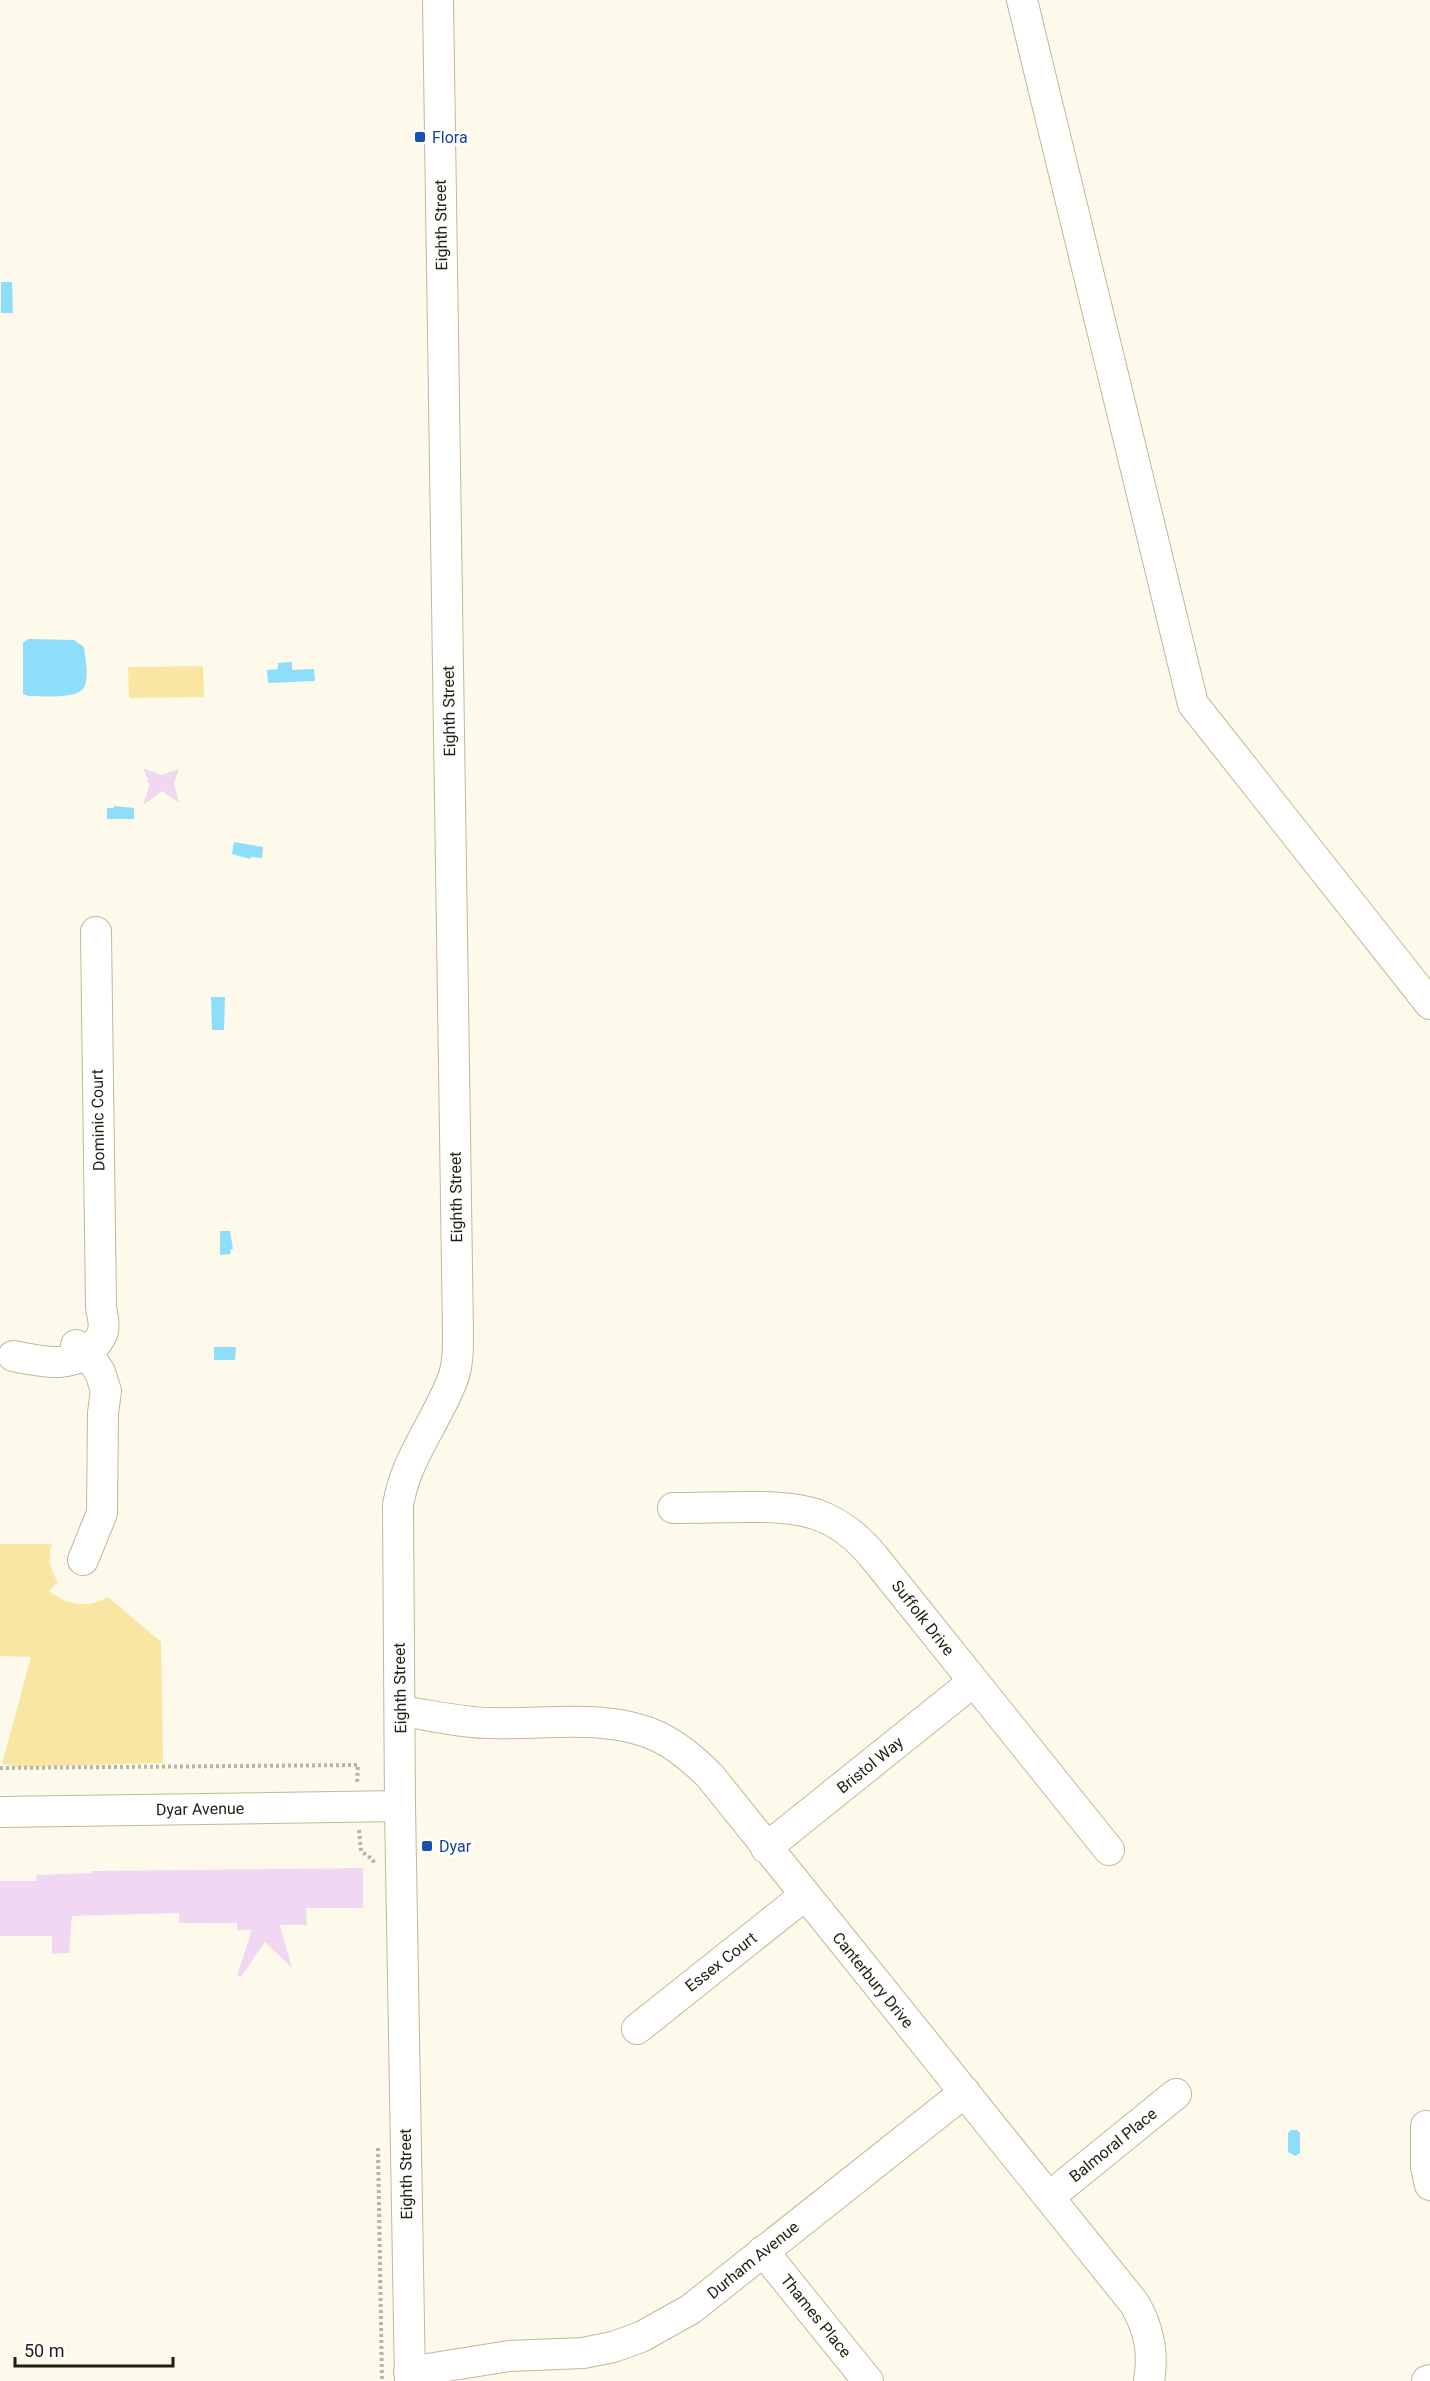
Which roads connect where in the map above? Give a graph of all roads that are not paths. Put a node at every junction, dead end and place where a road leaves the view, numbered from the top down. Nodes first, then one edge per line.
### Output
1 (438, 0) edge
2 (1022, 0) edge
3 (96, 932) dead end
4 (1430, 1004) edge
5 (81, 1352) junction
6 (6, 1356) edge
7 (673, 1508) dead end
8 (83, 1560) dead end
9 (973, 1682) junction
10 (400, 1724) junction
11 (400, 1806) junction
12 (0, 1812) edge
13 (766, 1848) junction
14 (1109, 1850) dead end
15 (804, 1896) junction
16 (637, 2029) dead end
17 (965, 2092) junction
18 (1176, 2094) dead end
19 (1426, 2126) dead end
20 (1430, 2185) edge
21 (1049, 2197) junction
22 (764, 2251) junction
23 (402, 2369) edge
24 (868, 2381) edge
25 (1149, 2381) edge

1 - 10 street, Eighth Street
2 - 4 street
3 - 5 street, Dominic Court
5 - 6 street
5 - 8 street
7 - 9 street, Suffolk Drive
9 - 13 street, Bristol Way
9 - 14 street, Suffolk Drive
10 - 11 street, Eighth Street
10 - 13 street, Canterbury Drive
11 - 12 street, Dyar Avenue
11 - 23 street, Eighth Street
13 - 15 street, Canterbury Drive
15 - 16 street, Essex Court
15 - 17 street, Canterbury Drive
17 - 21 street, Canterbury Drive
17 - 22 street, Durham Avenue
18 - 21 street, Balmoral Place
19 - 20 street
21 - 25 street, Canterbury Drive
22 - 23 street, Durham Avenue
22 - 24 street, Thames Place

